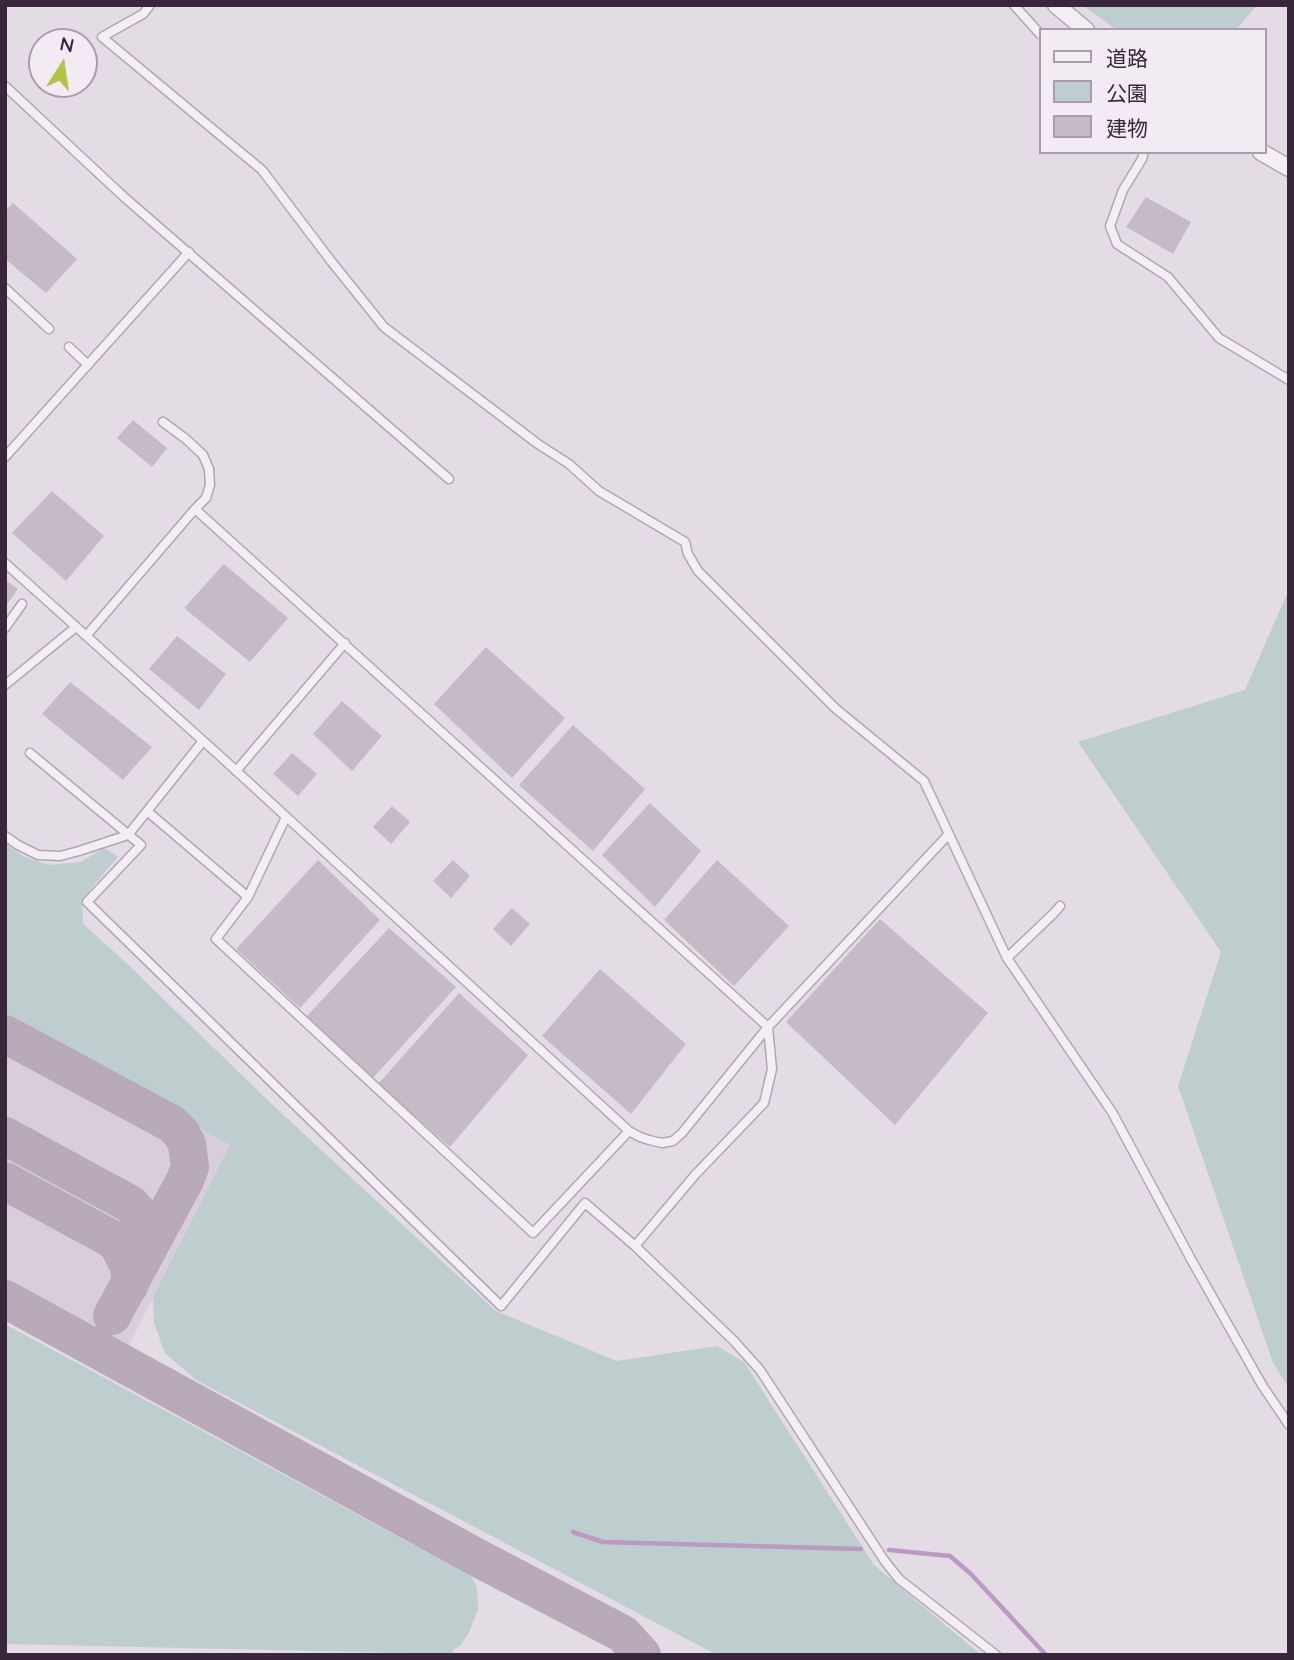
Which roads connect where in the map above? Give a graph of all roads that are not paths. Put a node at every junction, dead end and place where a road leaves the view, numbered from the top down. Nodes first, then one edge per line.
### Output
1 (150, 5) edge
2 (1014, 5) edge
3 (1055, 5) edge
4 (1084, 28) edge
5 (1038, 32) edge
6 (5, 86) edge
7 (1143, 154) edge
8 (1264, 154) edge
9 (1289, 168) edge
10 (189, 252) junction
11 (5, 288) edge
12 (49, 329) dead end
13 (69, 347) dead end
14 (88, 365) junction
15 (1289, 380) edge
16 (163, 422) dead end
17 (5, 457) edge
18 (449, 479) dead end
19 (195, 509) junction
20 (5, 563) edge
21 (22, 604) dead end
22 (76, 626) junction
23 (5, 628) edge
24 (86, 636) junction
25 (345, 643) junction
26 (5, 685) edge
27 (203, 741) junction
28 (30, 753) dead end
29 (236, 771) junction
30 (147, 811) junction
31 (286, 817) junction
32 (949, 834) junction
33 (128, 835) junction
34 (5, 836) edge
35 (248, 897) junction
36 (1060, 906) dead end
37 (1007, 958) junction
38 (768, 1027) junction
39 (629, 1130) junction
40 (635, 1246) junction
41 (1289, 1425) edge
42 (996, 1655) edge

1 - 32 lane
2 - 5 lane
3 - 4 street
6 - 10 lane
7 - 15 lane
8 - 9 street
10 - 14 lane
10 - 18 lane
11 - 12 lane
13 - 14 lane
14 - 17 lane
16 - 19 lane
19 - 24 lane
19 - 25 lane
20 - 22 lane
21 - 23 lane
22 - 24 lane
22 - 26 lane
24 - 27 lane
25 - 29 lane
25 - 38 lane
27 - 29 lane
27 - 30 lane
28 - 33 lane
29 - 31 lane
30 - 33 lane
30 - 35 lane
31 - 35 lane
31 - 39 lane
32 - 37 lane
32 - 38 lane
33 - 34 lane
33 - 40 lane
35 - 39 lane
36 - 37 lane
37 - 41 lane
38 - 39 lane
38 - 40 lane
40 - 42 lane

